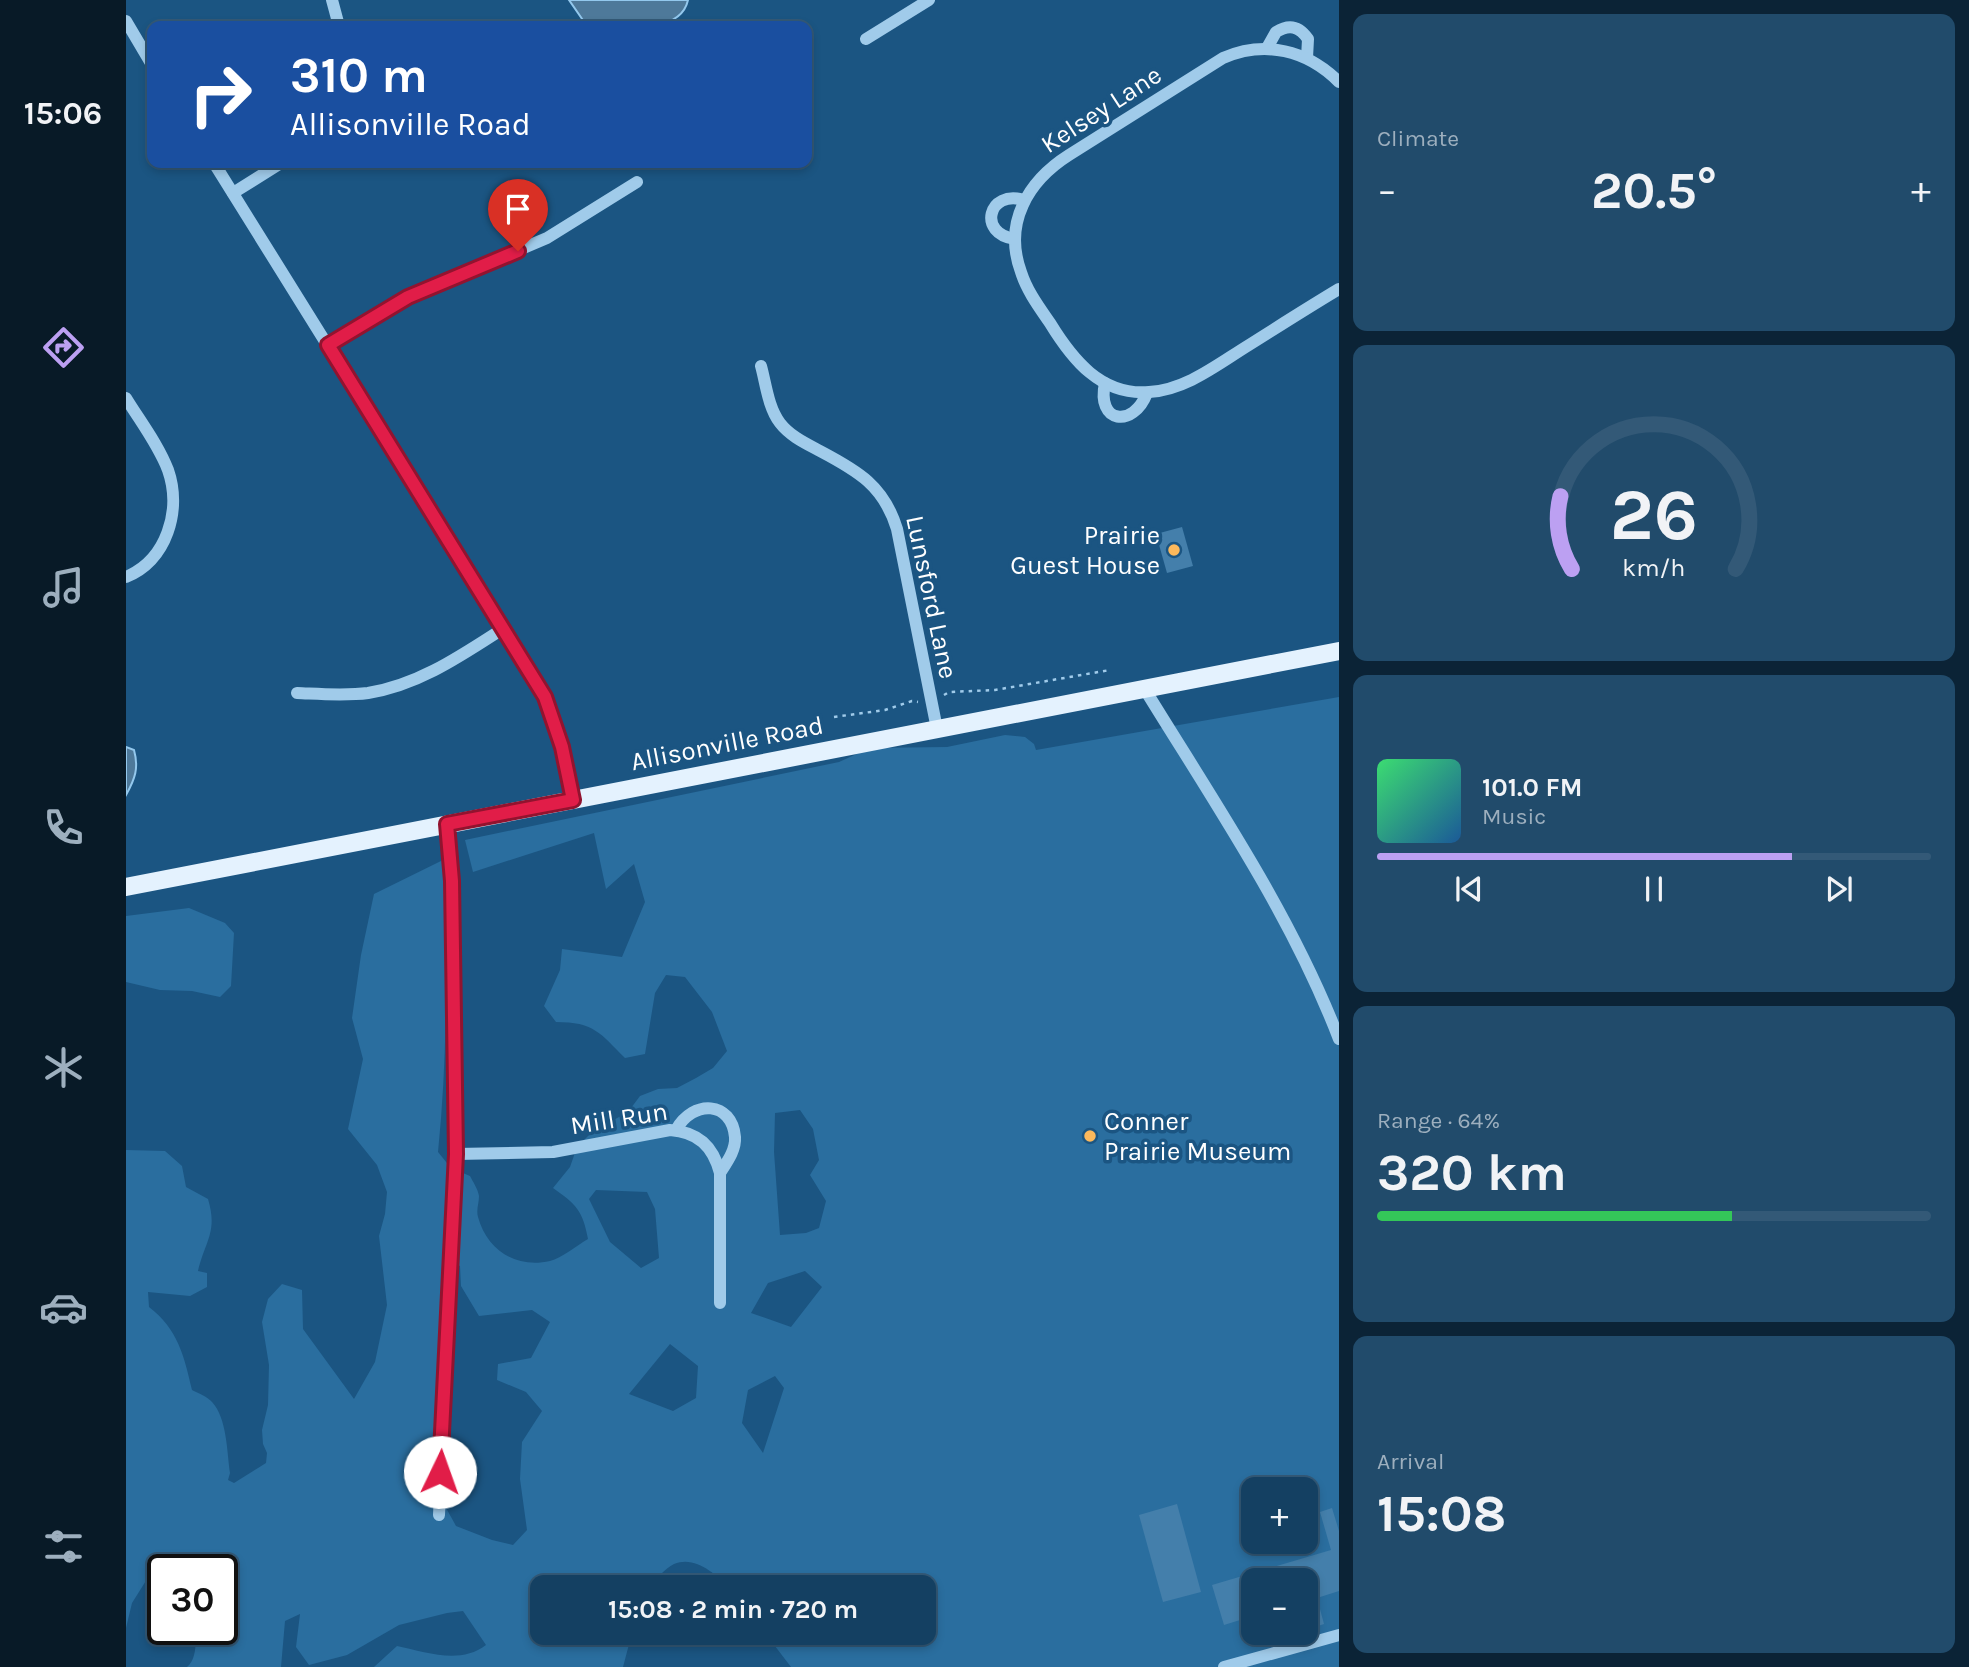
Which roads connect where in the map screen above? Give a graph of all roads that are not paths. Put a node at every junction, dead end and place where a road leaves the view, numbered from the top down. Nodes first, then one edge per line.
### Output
1 (332, 0) edge
2 (929, 0) edge
3 (126, 21) edge
4 (338, 21) edge
5 (866, 39) dead end
6 (1267, 48) junction
7 (147, 57) edge
8 (1307, 58) junction
9 (1339, 82) edge
10 (217, 168) edge
11 (273, 168) edge
12 (637, 182) dead end
13 (233, 193) junction
14 (1024, 200) junction
15 (1015, 239) junction
16 (1339, 289) edge
17 (328, 345) junction
18 (761, 366) dead end
19 (1105, 383) junction
20 (1147, 393) junction
21 (126, 398) edge
22 (126, 577) edge
23 (504, 628) junction
24 (1339, 651) edge
25 (1144, 688) junction
26 (298, 693) dead end
27 (937, 729) junction
28 (573, 800) junction
29 (447, 824) junction
30 (126, 887) edge
31 (1339, 1040) edge
32 (676, 1130) junction
33 (456, 1154) junction
34 (720, 1173) junction
35 (720, 1303) dead end
36 (439, 1515) dead end
37 (1339, 1634) edge
38 (1224, 1667) edge

1 - 4 street
2 - 5 street
3 - 7 street
6 - 8 street
6 - 8 street
6 - 14 street, Kelsey Lane
8 - 9 street
10 - 13 street
11 - 13 street
12 - 17 street
13 - 17 street
14 - 15 street, Kelsey Lane
14 - 15 street
15 - 19 street, Kelsey Lane
16 - 20 street, Kelsey Lane
17 - 23 street
18 - 27 street, Lunsford Lane
19 - 20 street, Kelsey Lane
19 - 20 street
21 - 22 street
23 - 26 street
23 - 28 street
24 - 25 main road, Allisonville Road
25 - 27 main road, Allisonville Road
25 - 31 street
27 - 28 main road, Allisonville Road
28 - 29 main road, Allisonville Road
29 - 30 main road, Allisonville Road
29 - 33 street
32 - 33 street, Mill Run
32 - 34 street, Mill Run
32 - 34 street
33 - 36 street
34 - 35 street, Mill Run
37 - 38 street

